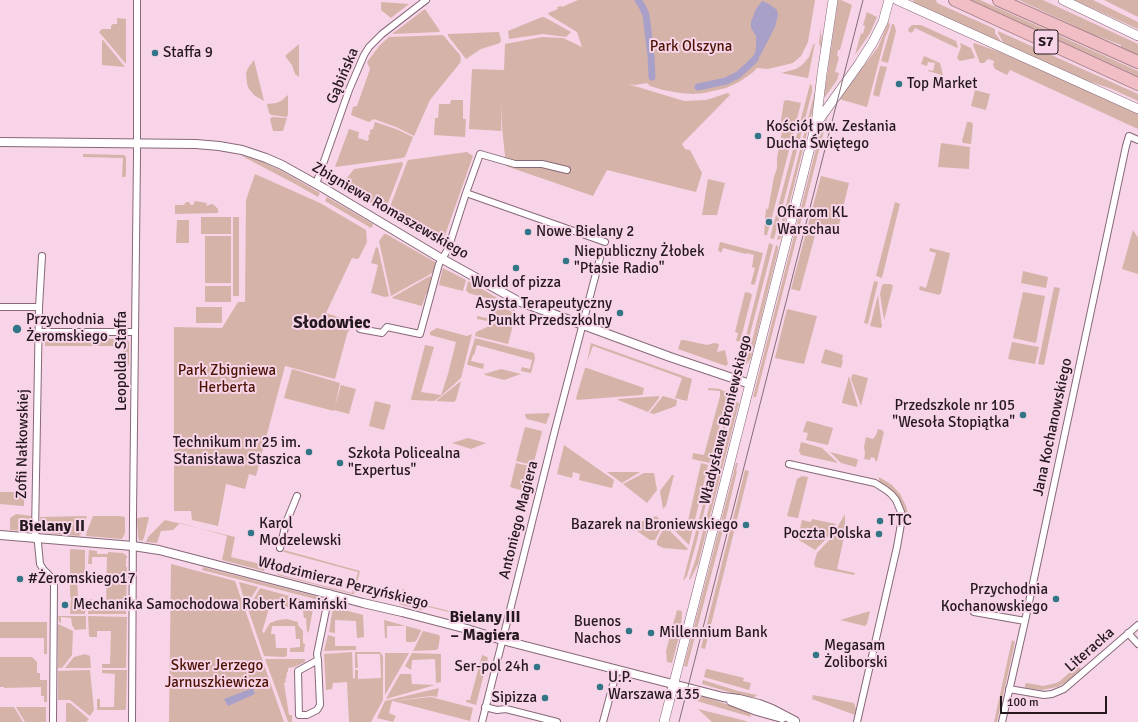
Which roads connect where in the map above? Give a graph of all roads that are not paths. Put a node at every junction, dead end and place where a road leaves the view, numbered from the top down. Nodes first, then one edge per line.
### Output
1 (137, 0) edge
2 (426, 0) edge
3 (833, 0) edge
4 (889, 0) edge
5 (897, 0) edge
6 (955, 0) edge
7 (999, 0) edge
8 (1063, 0) edge
9 (1138, 36) edge
10 (1138, 62) edge
11 (1138, 84) edge
12 (1138, 109) edge
13 (816, 124) junction
14 (1138, 140) edge
15 (0, 142) edge
16 (137, 142) junction
17 (567, 170) dead end
18 (316, 184) junction
19 (466, 193) junction
20 (605, 242) dead end
21 (42, 256) dead end
22 (443, 258) junction
23 (600, 258) dead end
24 (0, 307) edge
25 (39, 307) junction
26 (582, 325) junction
27 (360, 329) dead end
28 (38, 332) junction
29 (135, 332) junction
30 (750, 384) junction
31 (789, 464) dead end
32 (297, 496) dead end
33 (0, 535) edge
34 (36, 538) junction
35 (133, 546) junction
36 (280, 548) dead end
37 (329, 594) junction
38 (327, 605) joint
39 (974, 612) dead end
40 (1025, 621) junction
41 (1138, 625) edge
42 (1128, 634) junction
43 (502, 640) junction
44 (1138, 644) edge
45 (318, 660) junction
46 (617, 670) junction
47 (674, 684) junction
48 (1010, 689) junction
49 (485, 708) junction
50 (53, 722) edge
51 (132, 722) edge
52 (482, 722) edge
53 (557, 722) edge
54 (603, 722) edge
55 (664, 722) edge
56 (796, 722) edge
57 (857, 722) edge
58 (1002, 722) edge

1 - 16 street, Leopolda Staffa
2 - 18 street, Gąbińska
3 - 13 main road, Władysława Broniewskiego
4 - 13 main road, Władysława Broniewskiego
5 - 12 main road
6 - 11 highway, S7
7 - 10 highway, S7
8 - 9 main road
13 - 30 main road, Władysława Broniewskiego
14 - 40 street, Jana Kochanowskiego
15 - 16 street, Zbigniewa Romaszewskiego
16 - 18 street, Zbigniewa Romaszewskiego
16 - 29 street, Leopolda Staffa
17 - 19 street
18 - 22 street, Zbigniewa Romaszewskiego
19 - 20 street
19 - 22 street
21 - 25 street, Zofii Nałkowskiej
22 - 26 street, Zbigniewa Romaszewskiego
22 - 27 street
23 - 26 street, Antoniego Magiera
24 - 25 street
25 - 28 street, Zofii Nałkowskiej
26 - 30 street, Zbigniewa Romaszewskiego
26 - 43 street, Antoniego Magiera
28 - 29 street
28 - 34 street, Zofii Nałkowskiej
29 - 35 street, Leopolda Staffa
30 - 47 main road, Władysława Broniewskiego
31 - 57 street
32 - 36 street
33 - 34 street, Włodzimierza Perzyńskiego
34 - 35 street, Włodzimierza Perzyńskiego
34 - 50 street, Zofii Nałkowskiej
35 - 37 street, Włodzimierza Perzyńskiego
35 - 51 street, Leopolda Staffa
37 - 38 street
37 - 43 street, Włodzimierza Perzyńskiego
38 - 45 street
39 - 40 street
40 - 48 street, Jana Kochanowskiego
41 - 42 street, Literacka
42 - 44 street
42 - 48 street, Literacka
43 - 46 street, Włodzimierza Perzyńskiego
43 - 49 street, Antoniego Magiera
45 - 45 street
46 - 47 street, Włodzimierza Perzyńskiego
46 - 54 street
47 - 55 main road, Władysława Broniewskiego
47 - 56 street, Włodzimierza Perzyńskiego
48 - 58 street, Jana Kochanowskiego
49 - 52 street, Antoniego Magiera
49 - 53 street

